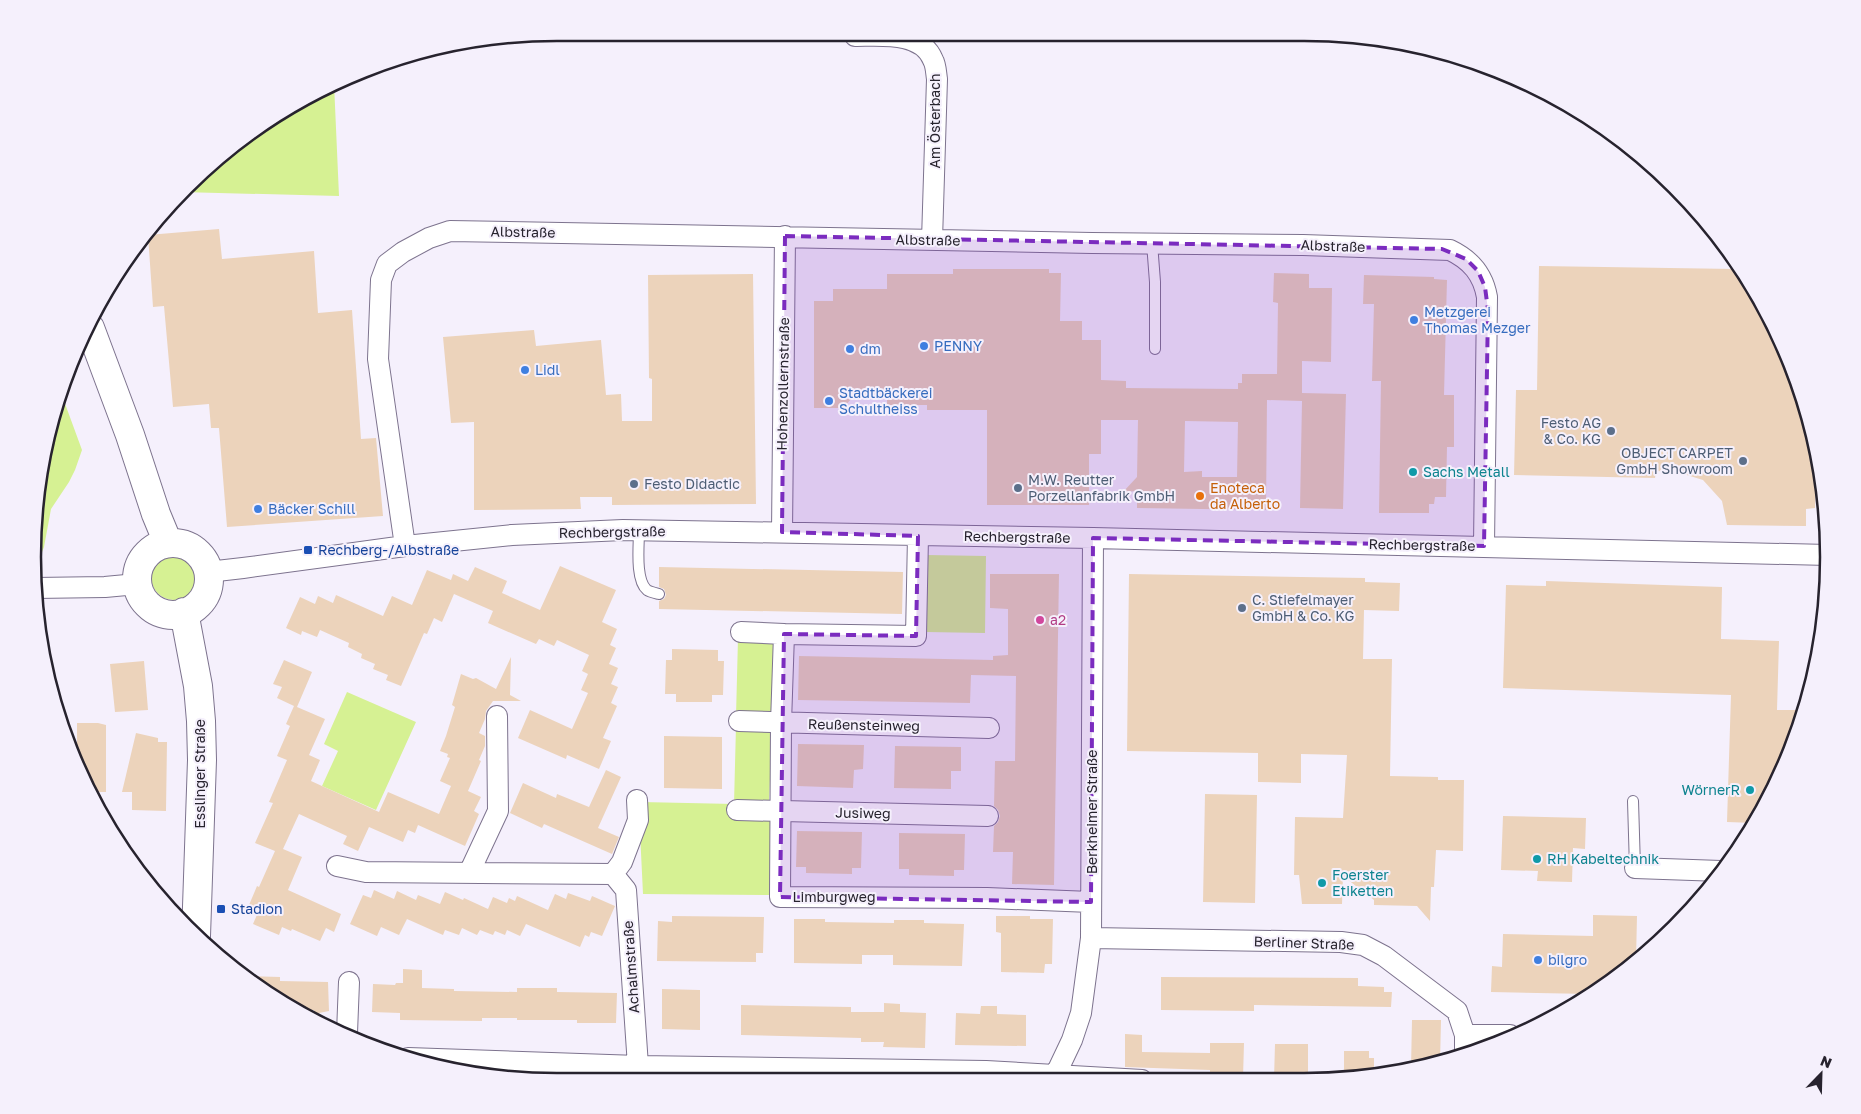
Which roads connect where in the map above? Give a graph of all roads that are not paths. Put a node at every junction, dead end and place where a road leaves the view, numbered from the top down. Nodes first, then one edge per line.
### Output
1 (914, 41) edge
2 (785, 236) junction
3 (932, 240) junction
4 (1152, 243) junction
5 (92, 334) edge
6 (1155, 349) dead end
7 (639, 530) junction
8 (782, 532) junction
9 (918, 536) junction
10 (1092, 538) junction
11 (168, 543) junction
12 (405, 546) junction
13 (1484, 546) junction
14 (1820, 555) edge
15 (208, 572) junction
16 (137, 584) junction
17 (42, 588) edge
18 (659, 594) dead end
19 (184, 612) junction
20 (740, 632) dead end
21 (784, 634) junction
22 (497, 716) dead end
23 (739, 722) dead end
24 (781, 723) junction
25 (989, 728) dead end
26 (637, 800) dead end
27 (1633, 801) dead end
28 (737, 810) dead end
29 (780, 812) junction
30 (988, 816) dead end
31 (337, 866) dead end
32 (1635, 868) joint
33 (1713, 871) edge
34 (469, 873) junction
35 (613, 874) junction
36 (1091, 902) junction
37 (196, 926) edge
38 (1091, 938) junction
39 (349, 982) dead end
40 (347, 1028) edge
41 (1481, 1041) edge
42 (1465, 1044) edge
43 (441, 1059) edge
44 (638, 1066) junction
45 (1012, 1073) edge
46 (1057, 1073) edge

1 - 3 street, Am Österbach
2 - 3 street, Albstraße
2 - 8 street, Hohenzollernstraße
2 - 12 street, Albstraße
3 - 4 street, Albstraße
4 - 6 lane
4 - 13 street, Albstraße
5 - 11 main road
7 - 8 street, Rechbergstraße
7 - 12 street, Rechbergstraße
7 - 18 lane
8 - 9 street, Rechbergstraße
9 - 10 street, Rechbergstraße
9 - 21 street
10 - 13 street, Rechbergstraße
10 - 36 street, Berkheimer Straße
11 - 15 main road
11 - 16 main road
12 - 15 street, Rechbergstraße
13 - 14 street, Rechbergstraße
15 - 19 main road
16 - 17 street
16 - 19 main road
19 - 37 main road, Esslinger Straße
20 - 21 street
21 - 24 street, Limburgweg
22 - 34 street
23 - 24 street, Reußensteinweg
24 - 25 street, Reußensteinweg
24 - 29 street, Limburgweg
26 - 35 street
27 - 32 lane
28 - 29 street, Jusiweg
29 - 30 street, Jusiweg
29 - 36 street, Limburgweg
31 - 34 street
32 - 33 street
34 - 35 street
35 - 44 street, Achalmstraße
36 - 38 street, Berkheimer Straße
38 - 42 street, Berliner Straße
38 - 46 street, Berkheimer Straße
39 - 40 street
41 - 42 street, Berliner Straße
43 - 44 street
44 - 45 street

